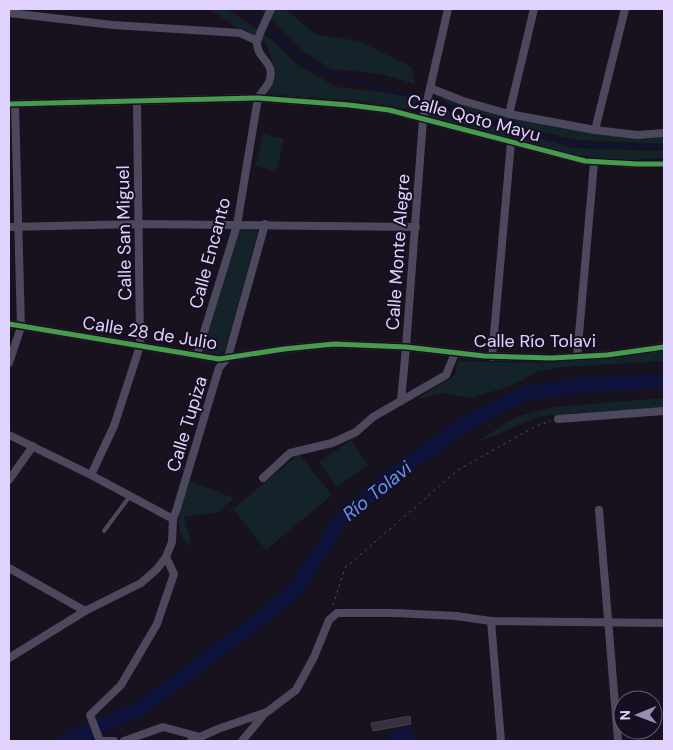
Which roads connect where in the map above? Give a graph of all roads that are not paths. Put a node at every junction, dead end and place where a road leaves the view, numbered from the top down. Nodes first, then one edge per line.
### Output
1 (271, 9) edge
2 (448, 9) edge
3 (534, 9) edge
4 (625, 9) edge
5 (9, 13) edge
6 (257, 41) junction
7 (429, 91) junction
8 (258, 98) junction
9 (137, 102) junction
10 (12, 104) edge
11 (509, 114) junction
12 (423, 119) junction
13 (595, 130) junction
14 (664, 133) edge
15 (512, 142) junction
16 (594, 163) junction
17 (664, 164) edge
18 (138, 224) junction
19 (237, 224) junction
20 (265, 224) junction
21 (9, 226) edge
22 (18, 226) junction
23 (416, 227) junction
24 (9, 324) edge
25 (21, 327) junction
26 (140, 346) junction
27 (664, 347) edge
28 (406, 348) junction
29 (455, 353) junction
30 (197, 354) junction
31 (492, 356) junction
32 (228, 357) junction
33 (577, 357) junction
34 (9, 363) edge
35 (400, 401) junction
36 (664, 411) edge
37 (558, 419) road end
38 (9, 435) edge
39 (33, 446) junction
40 (91, 476) junction
41 (263, 478) dead end
42 (9, 480) edge
43 (130, 496) junction
44 (599, 510) dead end
45 (172, 519) junction
46 (104, 531) dead end
47 (166, 556) junction
48 (9, 568) edge
49 (85, 611) junction
50 (491, 621) junction
51 (609, 622) junction
52 (664, 622) edge
53 (9, 658) edge
54 (267, 712) junction
55 (200, 737) junction
56 (114, 741) edge
57 (124, 741) edge
58 (192, 741) edge
59 (242, 741) edge
60 (501, 741) edge
61 (618, 741) edge

1 - 6 street
2 - 7 street, Calle Monte Alegre
3 - 11 street
4 - 13 street
5 - 6 street
6 - 8 street, Calle Encanto
7 - 11 street
7 - 12 street, Calle Monte Alegre
8 - 9 street, Calle Qoto Mayu
8 - 12 street, Calle Qoto Mayu
8 - 19 street, Calle Encanto
9 - 10 street, Calle Qoto Mayu
9 - 18 street, Calle San Miguel
10 - 22 street
11 - 13 street
12 - 15 street, Calle Qoto Mayu
12 - 23 street, Calle Monte Alegre
13 - 14 street
15 - 16 street, Calle Qoto Mayu
15 - 31 street
16 - 17 street, Calle Qoto Mayu
16 - 33 street
18 - 19 street
18 - 22 street
18 - 26 street, Calle San Miguel
19 - 20 street
19 - 30 street, Calle Encanto
20 - 23 street
20 - 32 street, Calle Tupiza
21 - 22 street
22 - 25 street
23 - 28 street, Calle Monte Alegre
24 - 25 street, Calle 28 de Julio
25 - 26 street, Calle 28 de Julio
25 - 34 street
26 - 30 street, Calle 28 de Julio
26 - 40 street, Calle San Miguel
27 - 33 street, Calle Río Tolavi
28 - 29 street, Calle Río Tolavi
28 - 32 street, Calle 28 de Julio
28 - 35 street, Calle Monte Alegre
29 - 31 street, Calle Río Tolavi
29 - 35 street
30 - 32 street, Calle 28 de Julio
31 - 33 street, Calle Río Tolavi
32 - 45 street, Calle Tupiza
35 - 41 street
36 - 37 street
38 - 39 street
39 - 40 street
39 - 42 street
40 - 43 street
43 - 45 street
43 - 46 lane
44 - 51 street
45 - 47 street
47 - 49 street
47 - 56 street
48 - 49 street
49 - 53 street
50 - 51 street
50 - 54 street
50 - 60 street
51 - 52 street
51 - 61 street
54 - 55 street
54 - 59 street
55 - 57 street
55 - 58 street

